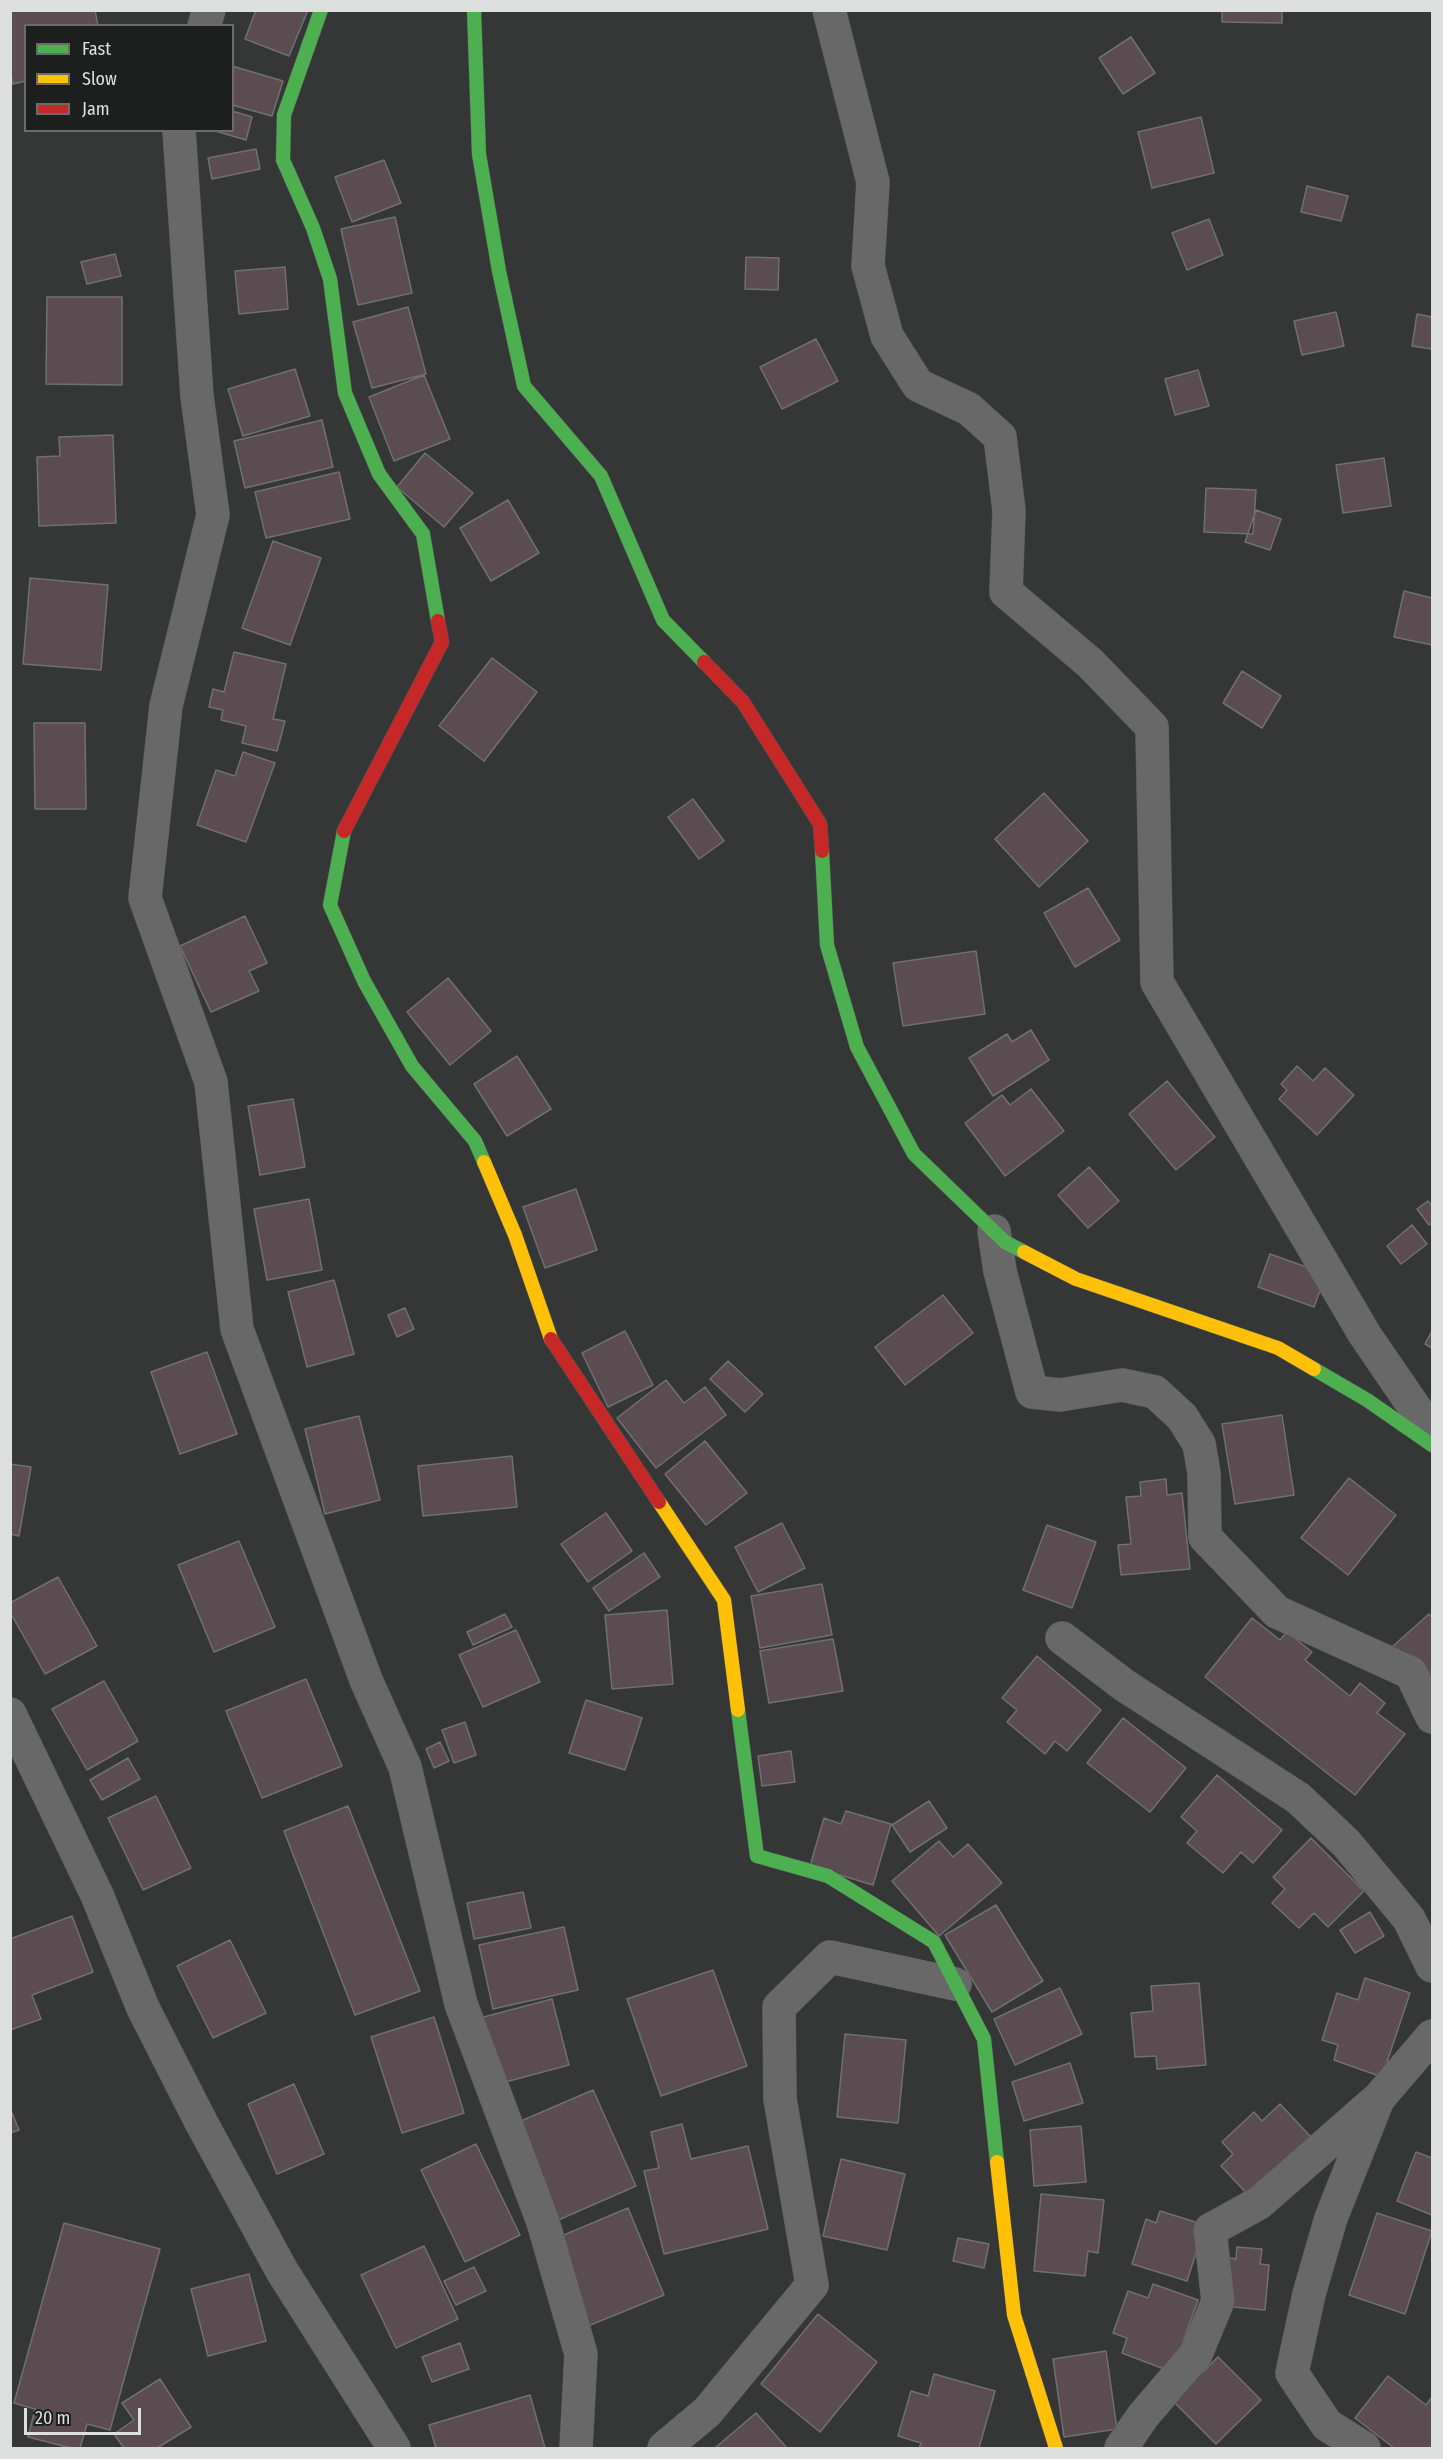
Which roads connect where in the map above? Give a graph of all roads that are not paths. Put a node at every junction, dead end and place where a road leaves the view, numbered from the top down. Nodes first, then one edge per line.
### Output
1 (321, 10) edge
2 (474, 10) edge
3 (829, 10) edge
4 (178, 132) edge
5 (994, 1231) junction
6 (1432, 1433) edge
7 (1432, 1445) edge
8 (1062, 1638) dead end
9 (10, 1714) edge
10 (1432, 1717) edge
11 (1432, 1966) edge
12 (955, 1984) junction
13 (1432, 2036) edge
14 (1379, 2098) junction
15 (394, 2448) edge
16 (576, 2448) edge
17 (663, 2448) edge
18 (1056, 2448) edge
19 (1121, 2448) edge
20 (1364, 2448) edge

1 - 12 street
2 - 5 street
3 - 6 street
4 - 16 street
5 - 7 street
5 - 10 street
8 - 11 street
9 - 15 street
12 - 17 street
12 - 18 street
13 - 14 street
14 - 19 street
14 - 20 street

